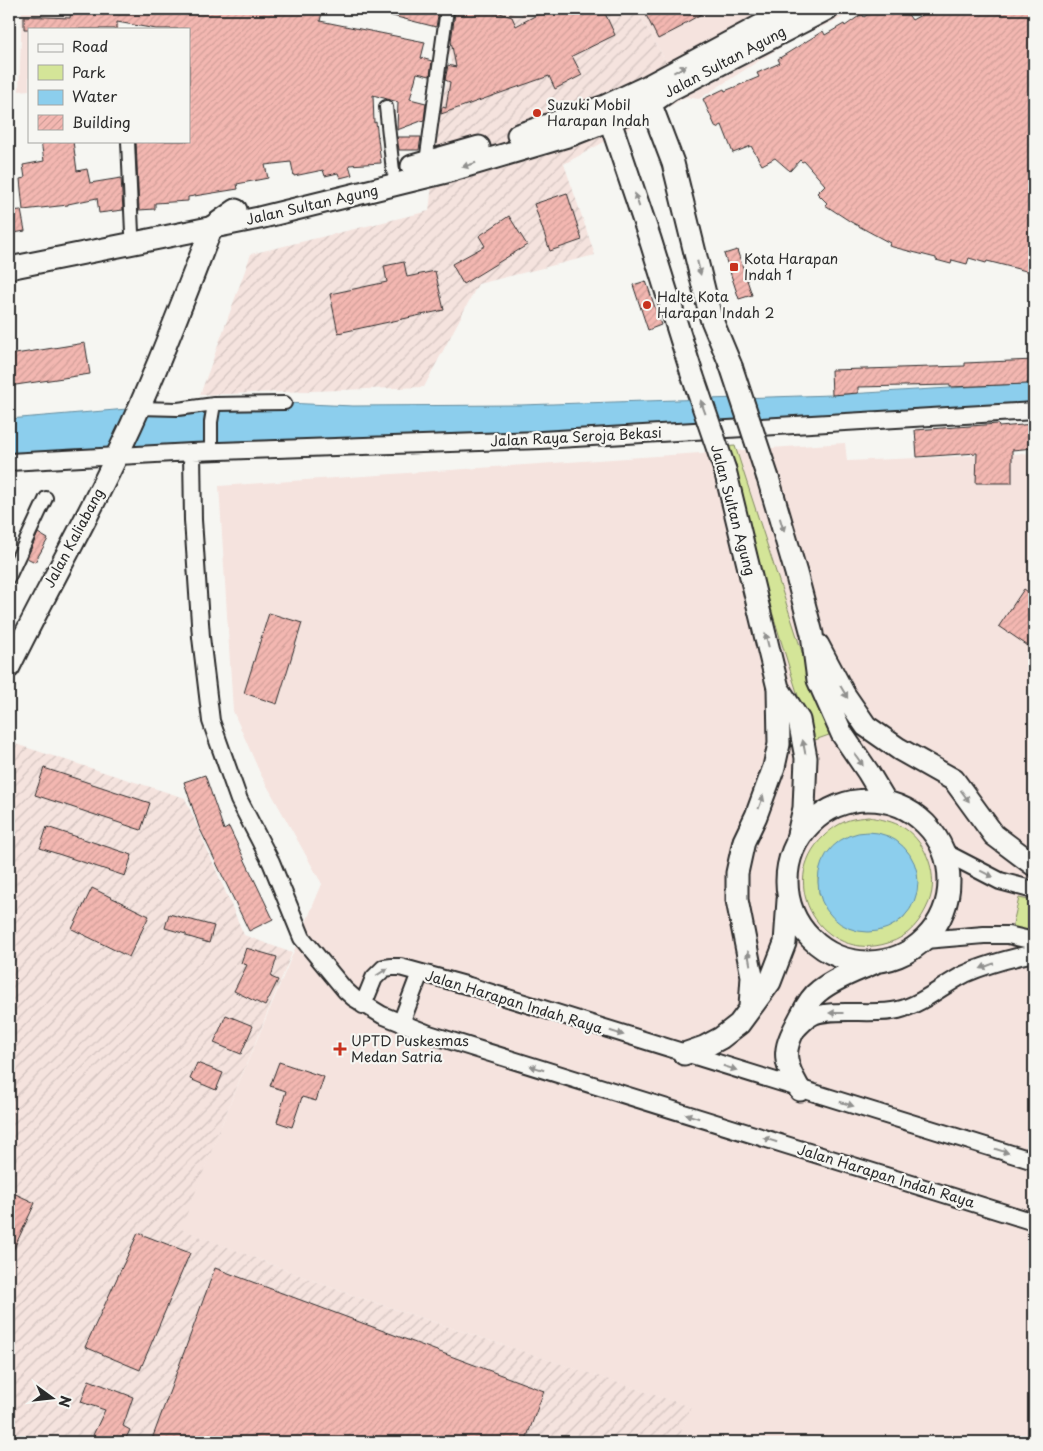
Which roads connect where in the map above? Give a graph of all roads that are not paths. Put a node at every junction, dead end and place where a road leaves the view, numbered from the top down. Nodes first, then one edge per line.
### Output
1 (447, 9) edge
2 (792, 9) edge
3 (827, 9) edge
4 (679, 86) junction
5 (647, 96) junction
6 (386, 107) dead end
7 (607, 112) junction
8 (571, 135) junction
9 (128, 142) edge
10 (666, 143) junction
11 (624, 161) junction
12 (426, 162) junction
13 (393, 171) junction
14 (236, 210) junction
15 (212, 227) junction
16 (132, 232) junction
17 (9, 253) edge
18 (9, 268) edge
19 (285, 403) dead end
20 (214, 404) junction
21 (139, 408) junction
22 (1034, 411) edge
23 (211, 449) junction
24 (120, 450) junction
25 (192, 452) junction
26 (9, 462) edge
27 (46, 498) dead end
28 (9, 577) edge
29 (812, 634) junction
30 (9, 666) edge
31 (778, 688) junction
32 (886, 802) junction
33 (795, 847) junction
34 (944, 852) junction
35 (1034, 866) edge
36 (1034, 890) edge
37 (789, 892) junction
38 (924, 940) junction
39 (1034, 941) edge
40 (1034, 953) edge
41 (877, 962) junction
42 (420, 972) junction
43 (363, 1005) junction
44 (750, 1007) junction
45 (401, 1023) junction
46 (789, 1040) junction
47 (684, 1054) junction
48 (800, 1090) junction
49 (1034, 1161) edge
50 (1034, 1222) edge

1 - 12 street
5 -> 2 main road, Jalan Sultan Agung
3 - 4 main road, Jalan Sultan Agung
4 - 5 main road, Jalan Sultan Agung
4 - 10 main road
5 - 7 main road, Jalan Sultan Agung
5 - 10 main road, Jalan Sultan Agung
6 - 13 street
7 - 8 main road, Jalan Sultan Agung
7 - 11 main road, Jalan Sultan Agung
7 - 12 main road, Jalan Sultan Agung
8 - 11 main road
8 -> 15 main road, Jalan Sultan Agung
9 - 16 street
10 -> 29 main road, Jalan Sultan Agung, bridge
31 -> 11 main road, Jalan Sultan Agung, bridge
12 - 13 main road, Jalan Sultan Agung
13 - 14 main road, Jalan Sultan Agung
14 - 15 main road
14 - 16 main road, Jalan Sultan Agung
15 - 18 main road, Jalan Sultan Agung
15 - 21 main road, Jalan Kaliabang
16 - 17 main road, Jalan Sultan Agung
19 - 20 street
20 - 21 street
20 - 23 street
21 - 24 main road, Jalan Kaliabang
22 - 23 street, Jalan Raya Seroja Bekasi
23 - 25 street, Jalan Raya Seroja Bekasi
24 - 25 street, Jalan Raya Seroja Bekasi
24 - 26 street, Jalan Raya Seroja Bekasi
24 - 30 main road, Jalan Kaliabang
25 - 43 street
27 - 28 street
29 -> 32 main road, Jalan Sultan Agung
29 -> 35 main road
33 -> 31 main road, Jalan Sultan Agung
44 -> 31 main road
32 - 33 main road
32 - 34 main road
33 - 37 main road
34 -> 36 street
34 - 38 main road
37 - 41 main road
37 - 44 main road
38 - 39 street
38 - 41 main road
40 -> 46 street
41 - 46 main road
43 -> 42 street
42 - 45 street, Jalan Harapan Indah Raya
42 -> 47 street, Jalan Harapan Indah Raya
43 - 45 street
44 - 47 main road
50 -> 45 street, Jalan Harapan Indah Raya
46 - 48 main road
47 -> 48 street, Jalan Harapan Indah Raya
48 -> 49 street, Jalan Harapan Indah Raya

